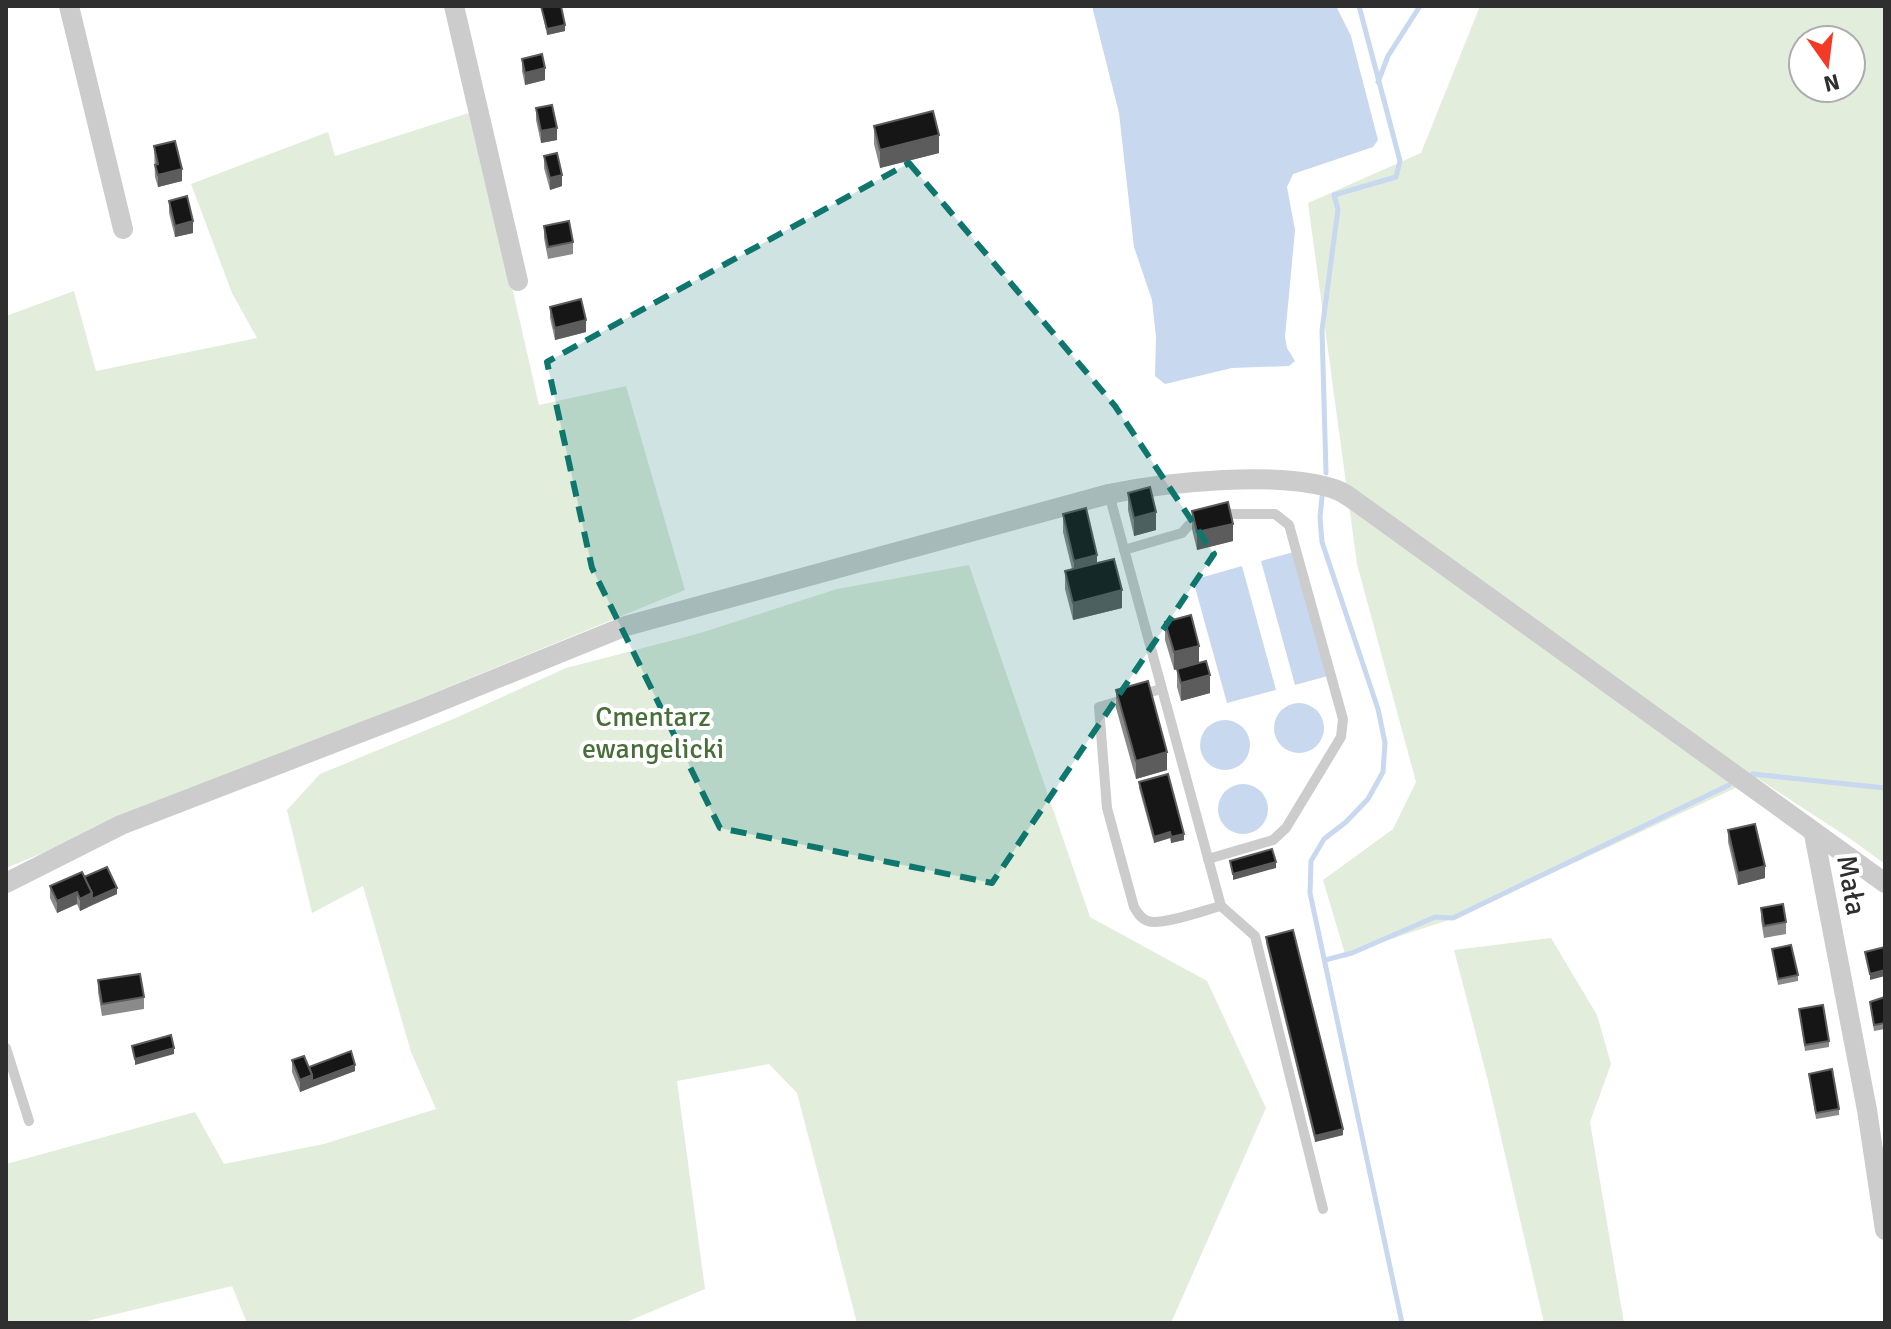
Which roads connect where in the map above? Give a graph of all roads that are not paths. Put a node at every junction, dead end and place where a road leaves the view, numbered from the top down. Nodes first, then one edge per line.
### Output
1 (69, 6) edge
2 (454, 6) edge
3 (123, 229) dead end
4 (518, 281) dead end
5 (1109, 494) junction
6 (1124, 550) junction
7 (1161, 689) junction
8 (1814, 834) junction
9 (1208, 859) junction
10 (6, 883) edge
11 (1885, 883) edge
12 (1221, 906) junction
13 (6, 1048) edge
14 (29, 1121) dead end
15 (1323, 1209) dead end
16 (1885, 1230) edge

1 - 3 street
2 - 4 street
5 - 6 lane
5 - 8 street
5 - 10 street
6 - 7 lane
6 - 9 lane
7 - 9 lane
7 - 12 lane
8 - 11 street
8 - 16 street, Mała
9 - 12 lane
12 - 15 lane
13 - 14 lane

